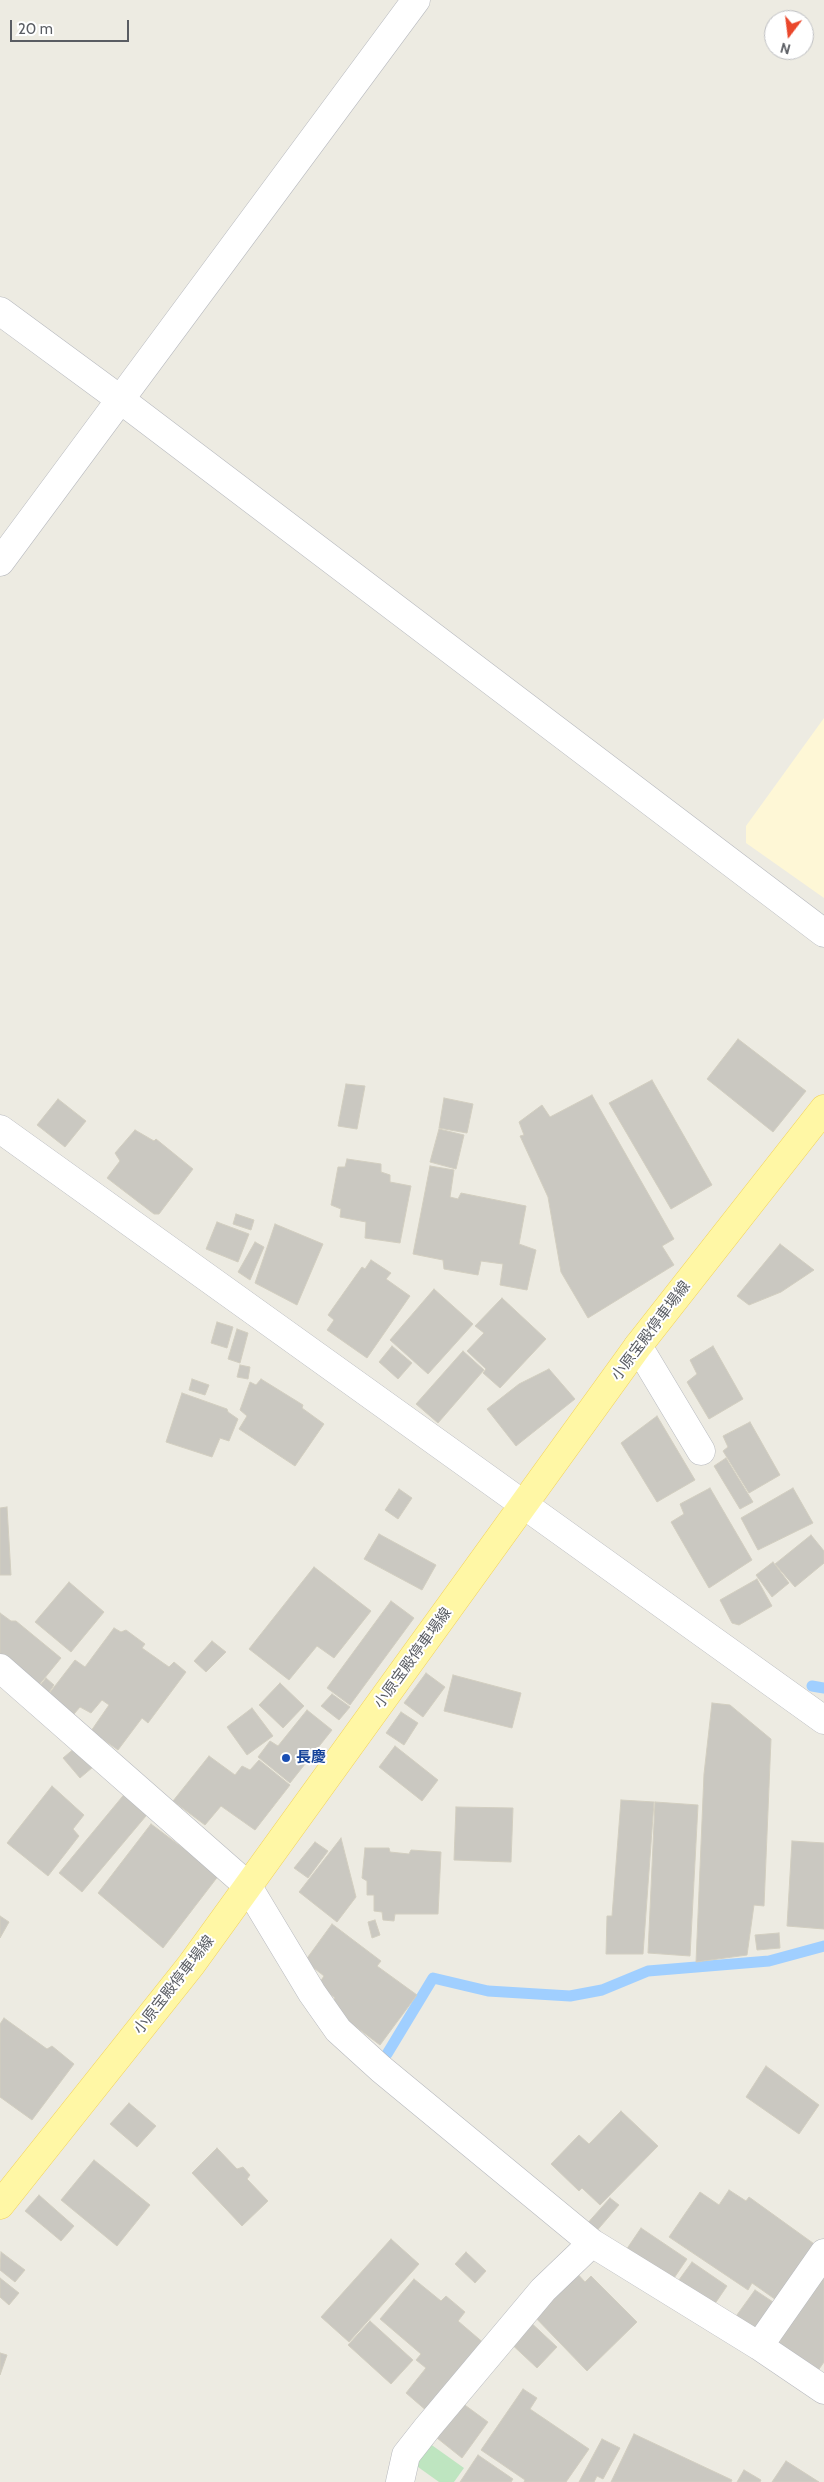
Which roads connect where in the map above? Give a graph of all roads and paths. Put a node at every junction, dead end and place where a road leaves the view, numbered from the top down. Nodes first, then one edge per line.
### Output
1 (416, 0) edge
2 (0, 312) edge
3 (121, 400) junction
4 (0, 562) edge
5 (824, 933) edge
6 (824, 1110) edge
7 (0, 1129) edge
8 (638, 1346) junction
9 (701, 1451) dead end
10 (523, 1505) junction
11 (0, 1668) edge
12 (824, 1720) edge
13 (247, 1885) junction
14 (0, 2205) edge
15 (592, 2243) junction
16 (824, 2253) edge
17 (759, 2346) junction
18 (824, 2390) edge
19 (400, 2482) edge

1 - 3 street
2 - 3 street
3 - 4 street
3 - 5 street
6 - 8 main road, 小原宝殿停車場線
7 - 10 street
8 - 9 street
8 - 10 main road, 小原宝殿停車場線
10 - 12 street
10 - 13 main road, 小原宝殿停車場線
11 - 13 street
13 - 14 main road, 小原宝殿停車場線
13 - 15 street
15 - 17 street
15 - 19 street
16 - 17 street
17 - 18 street

